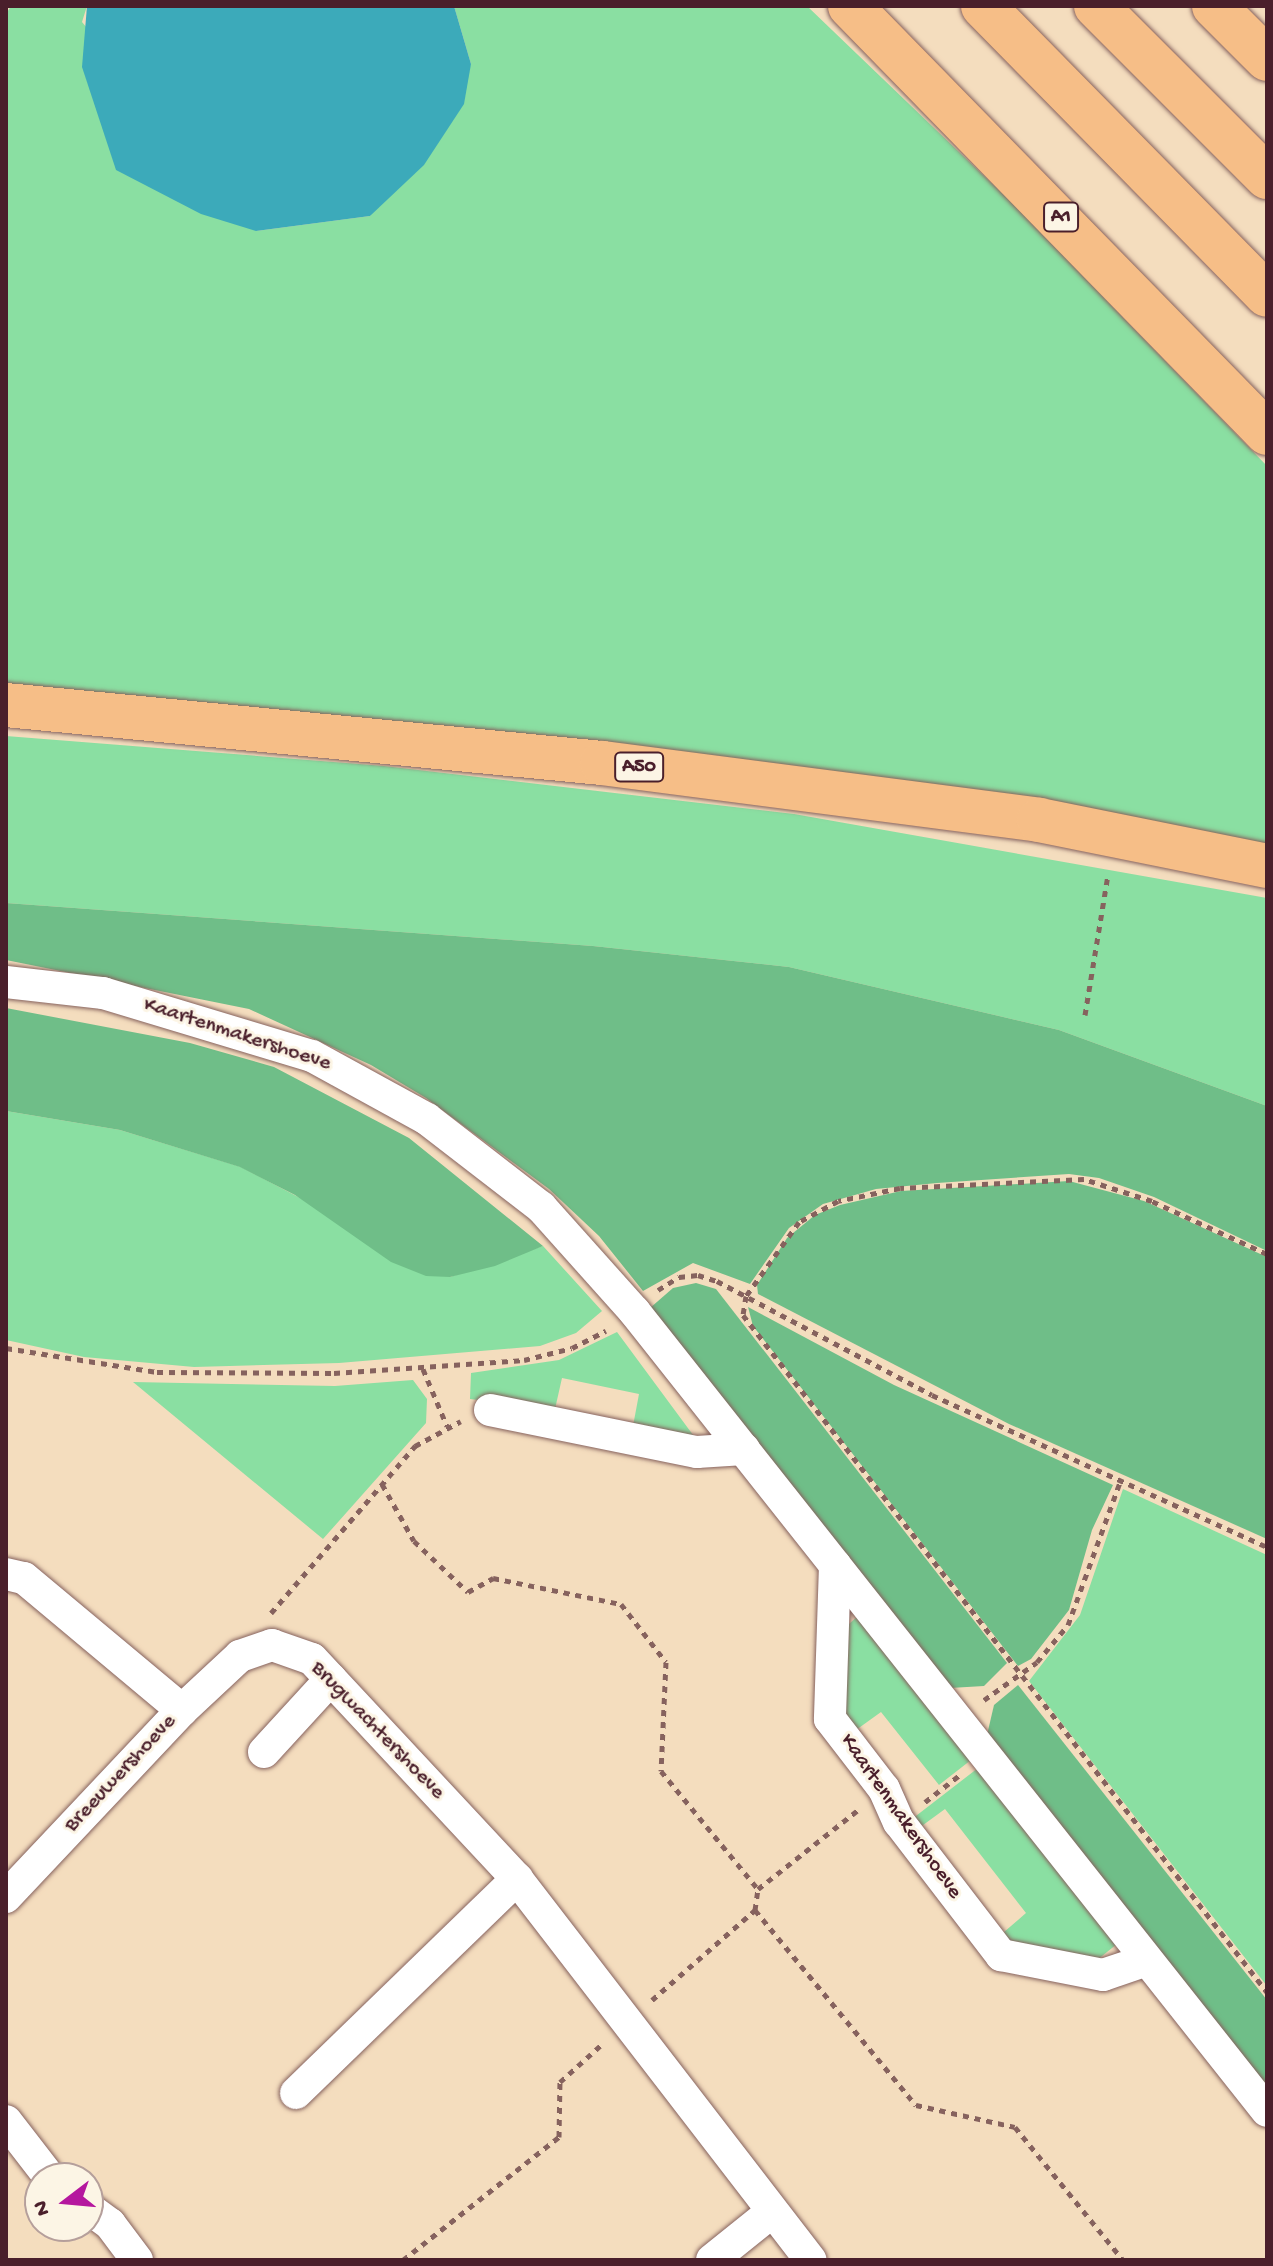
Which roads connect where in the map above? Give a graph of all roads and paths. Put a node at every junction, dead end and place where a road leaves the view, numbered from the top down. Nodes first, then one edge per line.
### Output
1 (850, 6) edge
2 (983, 6) edge
3 (1096, 6) edge
4 (1214, 6) edge
5 (1267, 59) edge
6 (1267, 177) edge
7 (1267, 295) edge
8 (1267, 433) edge
9 (6, 705) edge
10 (1267, 866) edge
11 (1108, 875) dead end
12 (6, 982) edge
13 (1085, 1015) dead end
14 (1267, 1254) edge
15 (746, 1296) junction
16 (634, 1311) junction
17 (6, 1348) edge
18 (423, 1369) junction
19 (490, 1410) joint
20 (447, 1426) junction
21 (744, 1449) junction
22 (1121, 1479) junction
23 (382, 1484) junction
24 (1267, 1547) edge
25 (835, 1565) junction
26 (6, 1574) edge
27 (240, 1656) junction
28 (1019, 1676) junction
29 (331, 1679) junction
30 (182, 1710) junction
31 (957, 1718) junction
32 (264, 1752) dead end
33 (986, 1755) junction
34 (884, 1789) junction
35 (899, 1822) junction
36 (517, 1879) junction
37 (758, 1889) junction
38 (6, 1897) edge
39 (755, 1910) junction
40 (1147, 1960) junction
41 (1267, 1992) edge
42 (626, 2022) junction
43 (296, 2093) dead end
44 (1267, 2111) edge
45 (6, 2121) edge
46 (38, 2162) edge
47 (772, 2212) junction
48 (104, 2220) edge
49 (137, 2260) edge
50 (403, 2260) edge
51 (712, 2260) edge
52 (810, 2260) edge
53 (1123, 2260) edge

1 - 8 highway, A1
2 - 7 highway
3 - 6 highway
4 - 5 highway
9 - 10 highway, A50
11 - 13 path
12 - 16 street, Kaartenmakershoeve
14 - 15 path
15 - 16 path
15 - 22 path
15 - 28 path
16 - 18 path
16 - 21 street, Kaartenmakershoeve
17 - 18 path
18 - 20 path
19 - 20 path
19 - 21 street
20 - 23 path
21 - 25 street, Kaartenmakershoeve
22 - 24 path
22 - 28 path
23 - 27 path
23 - 37 path
25 - 31 street, Kaartenmakershoeve
25 - 34 street, Kaartenmakershoeve
26 - 30 street, Breeuwershoeve
27 - 29 street, Brugwachtershoeve
27 - 30 street, Brugwachtershoeve
28 - 31 path
28 - 41 path
29 - 32 street
29 - 36 street, Brugwachtershoeve
30 - 38 street, Breeuwershoeve
31 - 33 street, Kaartenmakershoeve
33 - 35 path
33 - 40 street, Kaartenmakershoeve
34 - 35 street, Kaartenmakershoeve
34 - 37 path
35 - 40 street, Kaartenmakershoeve
36 - 42 street, Brugwachtershoeve
36 - 43 street
37 - 39 path
39 - 42 path
39 - 53 path
40 - 44 street, Kaartenmakershoeve
42 - 47 street, Brugwachtershoeve
42 - 50 path
45 - 46 street
47 - 51 street
47 - 52 street, Brugwachtershoeve
48 - 49 street

